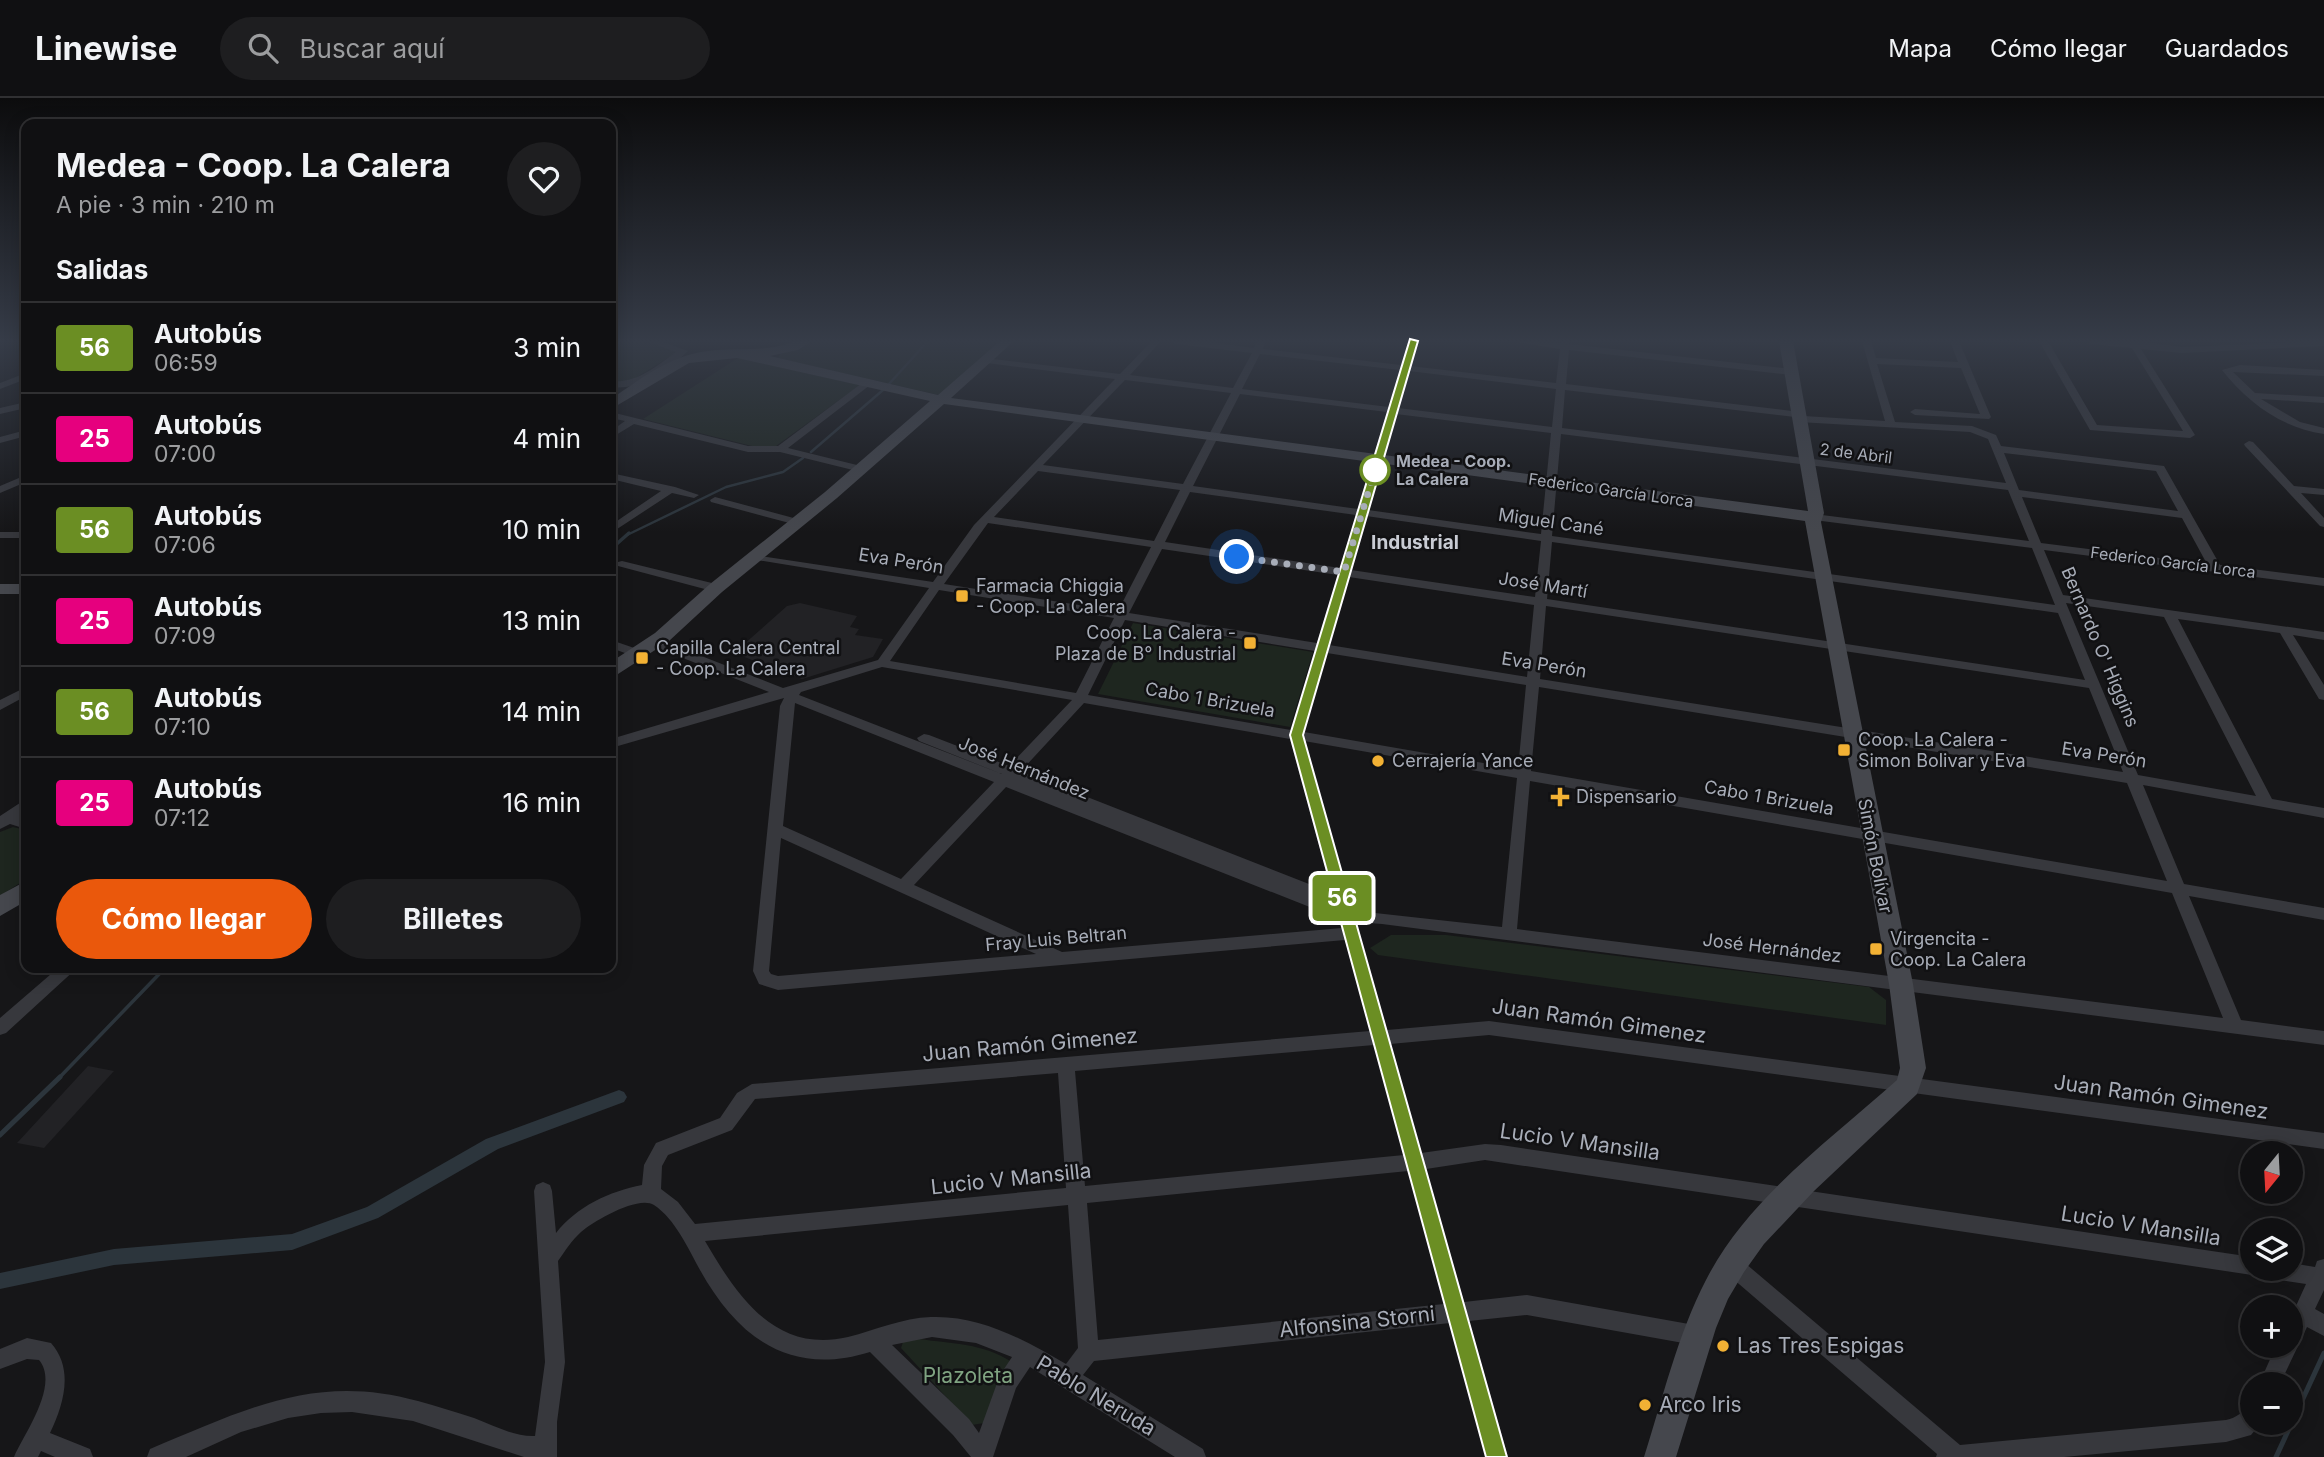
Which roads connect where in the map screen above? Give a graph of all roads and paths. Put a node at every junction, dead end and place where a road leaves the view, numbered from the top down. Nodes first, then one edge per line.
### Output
1 (839, 404) edge
2 (937, 404) edge
3 (972, 404) edge
4 (1096, 404) edge
5 (1229, 404) edge
6 (1347, 404) edge
7 (1395, 404) edge
8 (1560, 404) edge
9 (1699, 404) edge
10 (1797, 404) edge
11 (1885, 404) edge
12 (1980, 404) edge
13 (2080, 404) edge
14 (2171, 404) edge
15 (2266, 404) edge
16 (21, 406) edge
17 (1393, 410) junction
18 (0, 411) edge
19 (1915, 412) dead end
20 (616, 416) edge
21 (1799, 417) junction
22 (1080, 420) junction
23 (632, 421) junction
24 (1891, 425) junction
25 (21, 431) edge
26 (1558, 431) junction
27 (2324, 431) edge
28 (616, 432) edge
29 (0, 437) edge
30 (1212, 437) junction
31 (1994, 443) junction
32 (2249, 444) dead end
33 (780, 449) junction
34 (1378, 459) junction
35 (1807, 463) junction
36 (1035, 467) junction
37 (861, 468) junction
38 (616, 477) edge
39 (21, 480) edge
40 (1553, 482) junction
41 (671, 489) junction
42 (1188, 489) junction
43 (2291, 489) junction
44 (0, 490) edge
45 (2014, 490) junction
46 (2324, 492) edge
47 (694, 495) dead end
48 (715, 500) dead end
49 (1363, 514) junction
50 (2185, 515) junction
51 (1814, 517) junction
52 (986, 519) junction
53 (797, 522) junction
54 (2324, 524) edge
55 (616, 527) edge
56 (0, 535) edge
57 (21, 535) edge
58 (1547, 539) junction
59 (1157, 545) junction
60 (2037, 545) junction
61 (757, 556) junction
62 (622, 564) dead end
63 (2215, 567) junction
64 (1344, 572) junction
65 (1824, 578) junction
66 (2324, 582) edge
67 (936, 586) junction
68 (716, 588) junction
69 (0, 589) edge
70 (21, 589) edge
71 (1541, 602) junction
72 (2060, 604) junction
73 (2169, 614) junction
74 (1123, 616) junction
75 (2284, 630) junction
76 (2324, 636) edge
77 (658, 640) junction
78 (616, 646) edge
79 (1836, 646) junction
80 (1322, 648) junction
81 (636, 653) junction
82 (616, 656) edge
83 (883, 663) junction
84 (616, 667) edge
85 (1534, 682) junction
86 (2095, 685) junction
87 (789, 692) junction
88 (21, 694) edge
89 (2324, 696) edge
90 (1081, 697) junction
91 (0, 706) edge
92 (1853, 734) junction
93 (1296, 735) junction
94 (616, 743) edge
95 (1525, 775) junction
96 (1008, 776) junction
97 (2134, 779) junction
98 (2267, 803) junction
99 (21, 808) edge
100 (2324, 813) edge
101 (5, 821) edge
102 (776, 829) junction
103 (1871, 836) junction
104 (904, 886) junction
105 (2179, 889) junction
106 (21, 892) edge
107 (0, 907) edge
108 (2324, 914) edge
109 (1348, 918) junction
110 (1510, 934) junction
111 (1061, 958) junction
112 (63, 973) edge
113 (1901, 984) junction
114 (2, 1023) edge
115 (2235, 1027) junction
116 (1381, 1035) junction
117 (2324, 1038) edge
118 (1066, 1066) junction
119 (1908, 1086) junction
120 (2324, 1141) edge
121 (1414, 1161) junction
122 (543, 1191) dead end
123 (651, 1194) junction
124 (1076, 1195) junction
125 (1791, 1195) junction
126 (689, 1234) junction
127 (547, 1259) junction
128 (2240, 1264) edge
129 (1732, 1265) junction
130 (2303, 1272) edge
131 (2322, 1273) edge
132 (1455, 1312) junction
133 (2315, 1321) edge
134 (1700, 1336) junction
135 (874, 1341) junction
136 (1089, 1351) junction
137 (1026, 1354) junction
138 (0, 1359) edge
139 (1068, 1378) junction
140 (2240, 1428) edge
141 (31, 1448) edge
142 (545, 1451) edge
143 (982, 1456) edge
144 (1953, 1456) edge
145 (82, 1457) edge
146 (158, 1457) edge
147 (1195, 1457) edge
148 (1497, 1457) edge
149 (1660, 1457) edge

1 - 33 street
2 - 37 street
3 - 22 street, Federico García Lorca
4 - 22 street
5 - 30 street
6 - 17 street, 2 de Abril
7 - 17 street
8 - 26 street
9 - 21 street
10 - 21 street, Simón Bolívar
11 - 24 street
12 - 19 street
13 - 14 street
15 - 27 street
16 - 18 street
17 - 26 street, 2 de Abril
17 - 34 street
20 - 23 street
21 - 24 street
21 - 35 street, Simón Bolívar
22 - 30 street, Federico García Lorca
22 - 36 street
23 - 28 street
23 - 33 street
24 - 31 street
25 - 29 street
26 - 35 street, 2 de Abril
26 - 40 street
30 - 34 street, Federico García Lorca
30 - 42 street
31 - 45 street, Bernardo O' Higgins
31 - 50 street
32 - 43 street
33 - 37 street
34 - 40 street, Federico García Lorca
34 - 49 street
35 - 45 street, 2 de Abril
35 - 51 street, Simón Bolívar
36 - 42 street, Miguel Cané
36 - 52 street
37 - 53 street
38 - 41 street
39 - 44 street
40 - 51 street, Federico García Lorca
40 - 58 street
41 - 47 street
41 - 55 street
42 - 49 street, Miguel Cané
42 - 59 street
43 - 46 street
43 - 54 street
45 - 50 street, 2 de Abril
45 - 60 street, Bernardo O' Higgins
48 - 53 street
49 - 58 street, Miguel Cané
49 - 64 street
50 - 63 street
51 - 60 street, Federico García Lorca
51 - 65 street, Simón Bolívar
52 - 59 street, José Martí
52 - 67 street
53 - 61 street
56 - 57 street
58 - 65 street, Miguel Cané
58 - 71 street
59 - 64 street, José Martí
59 - 74 street
60 - 63 street, Federico García Lorca
60 - 72 street, Bernardo O' Higgins
61 - 67 street, Eva Perón
61 - 68 street
62 - 68 street
63 - 66 street, Federico García Lorca
64 - 71 street, José Martí
64 - 80 street
65 - 72 street, Miguel Cané
65 - 79 street, Simón Bolívar
67 - 74 street, Eva Perón
67 - 83 street
68 - 77 street
69 - 70 street
71 - 79 street, José Martí
71 - 85 street
72 - 73 street, Miguel Cané
72 - 86 street, Bernardo O' Higgins
73 - 75 street, Miguel Cané
73 - 98 street
74 - 80 street, Eva Perón
74 - 90 street
75 - 76 street, Miguel Cané
75 - 89 street
77 - 81 street
77 - 87 street, José Hernández
78 - 81 street
79 - 86 street, José Martí
79 - 92 street, Simón Bolívar
80 - 85 street, Eva Perón
80 - 93 street
81 - 82 street
81 - 84 street
83 - 87 street, Cabo 1 Brizuela
83 - 90 street, Cabo 1 Brizuela
85 - 92 street, Eva Perón
85 - 95 street
86 - 97 street, Bernardo O' Higgins
87 - 94 street, Cabo 1 Brizuela
87 - 96 street, José Hernández
87 - 102 street
88 - 91 street
90 - 93 street, Cabo 1 Brizuela
90 - 96 street
92 - 97 street, Eva Perón
92 - 103 street, Simón Bolívar
93 - 95 street, Cabo 1 Brizuela
93 - 109 street
95 - 103 street, Cabo 1 Brizuela
95 - 110 street
96 - 104 street
96 - 109 street, José Hernández
97 - 98 street, Eva Perón
97 - 105 street, Bernardo O' Higgins
98 - 100 street, Eva Perón
99 - 101 street
102 - 104 street
102 - 111 street, Fray Luis Beltran
103 - 105 street, Cabo 1 Brizuela
103 - 113 street, Simón Bolívar
104 - 111 street
105 - 108 street, Cabo 1 Brizuela
105 - 115 street, Bernardo O' Higgins
106 - 107 street
109 - 110 street, José Hernández
109 - 111 street, Fray Luis Beltran
109 - 116 street
110 - 113 street, José Hernández
112 - 114 street
113 - 115 street, José Hernández
113 - 119 street, Simón Bolívar
115 - 117 street, José Hernández
116 - 118 street, Juan Ramón Gimenez
116 - 119 street, Juan Ramón Gimenez
116 - 121 street
118 - 123 street, Juan Ramón Gimenez
118 - 124 street
119 - 120 street, Juan Ramón Gimenez
119 - 125 street
121 - 124 street, Lucio V Mansilla
121 - 125 street, Lucio V Mansilla
121 - 132 street
122 - 127 street
123 - 126 street, Pablo Neruda
123 - 127 street
124 - 126 street, Lucio V Mansilla
124 - 136 street
125 - 128 street, Lucio V Mansilla
125 - 129 street
126 - 135 street, Pablo Neruda
127 - 142 street
129 - 134 street
129 - 144 street
130 - 131 street
131 - 133 street
132 - 134 street, Alfonsina Storni
132 - 136 street, Alfonsina Storni
132 - 148 street
134 - 149 street
135 - 137 street, Pablo Neruda
135 - 143 street
136 - 139 street
137 - 139 street, Pablo Neruda
137 - 143 street
138 - 141 street
139 - 147 street, Pablo Neruda
140 - 144 street
141 - 145 street
142 - 146 street

